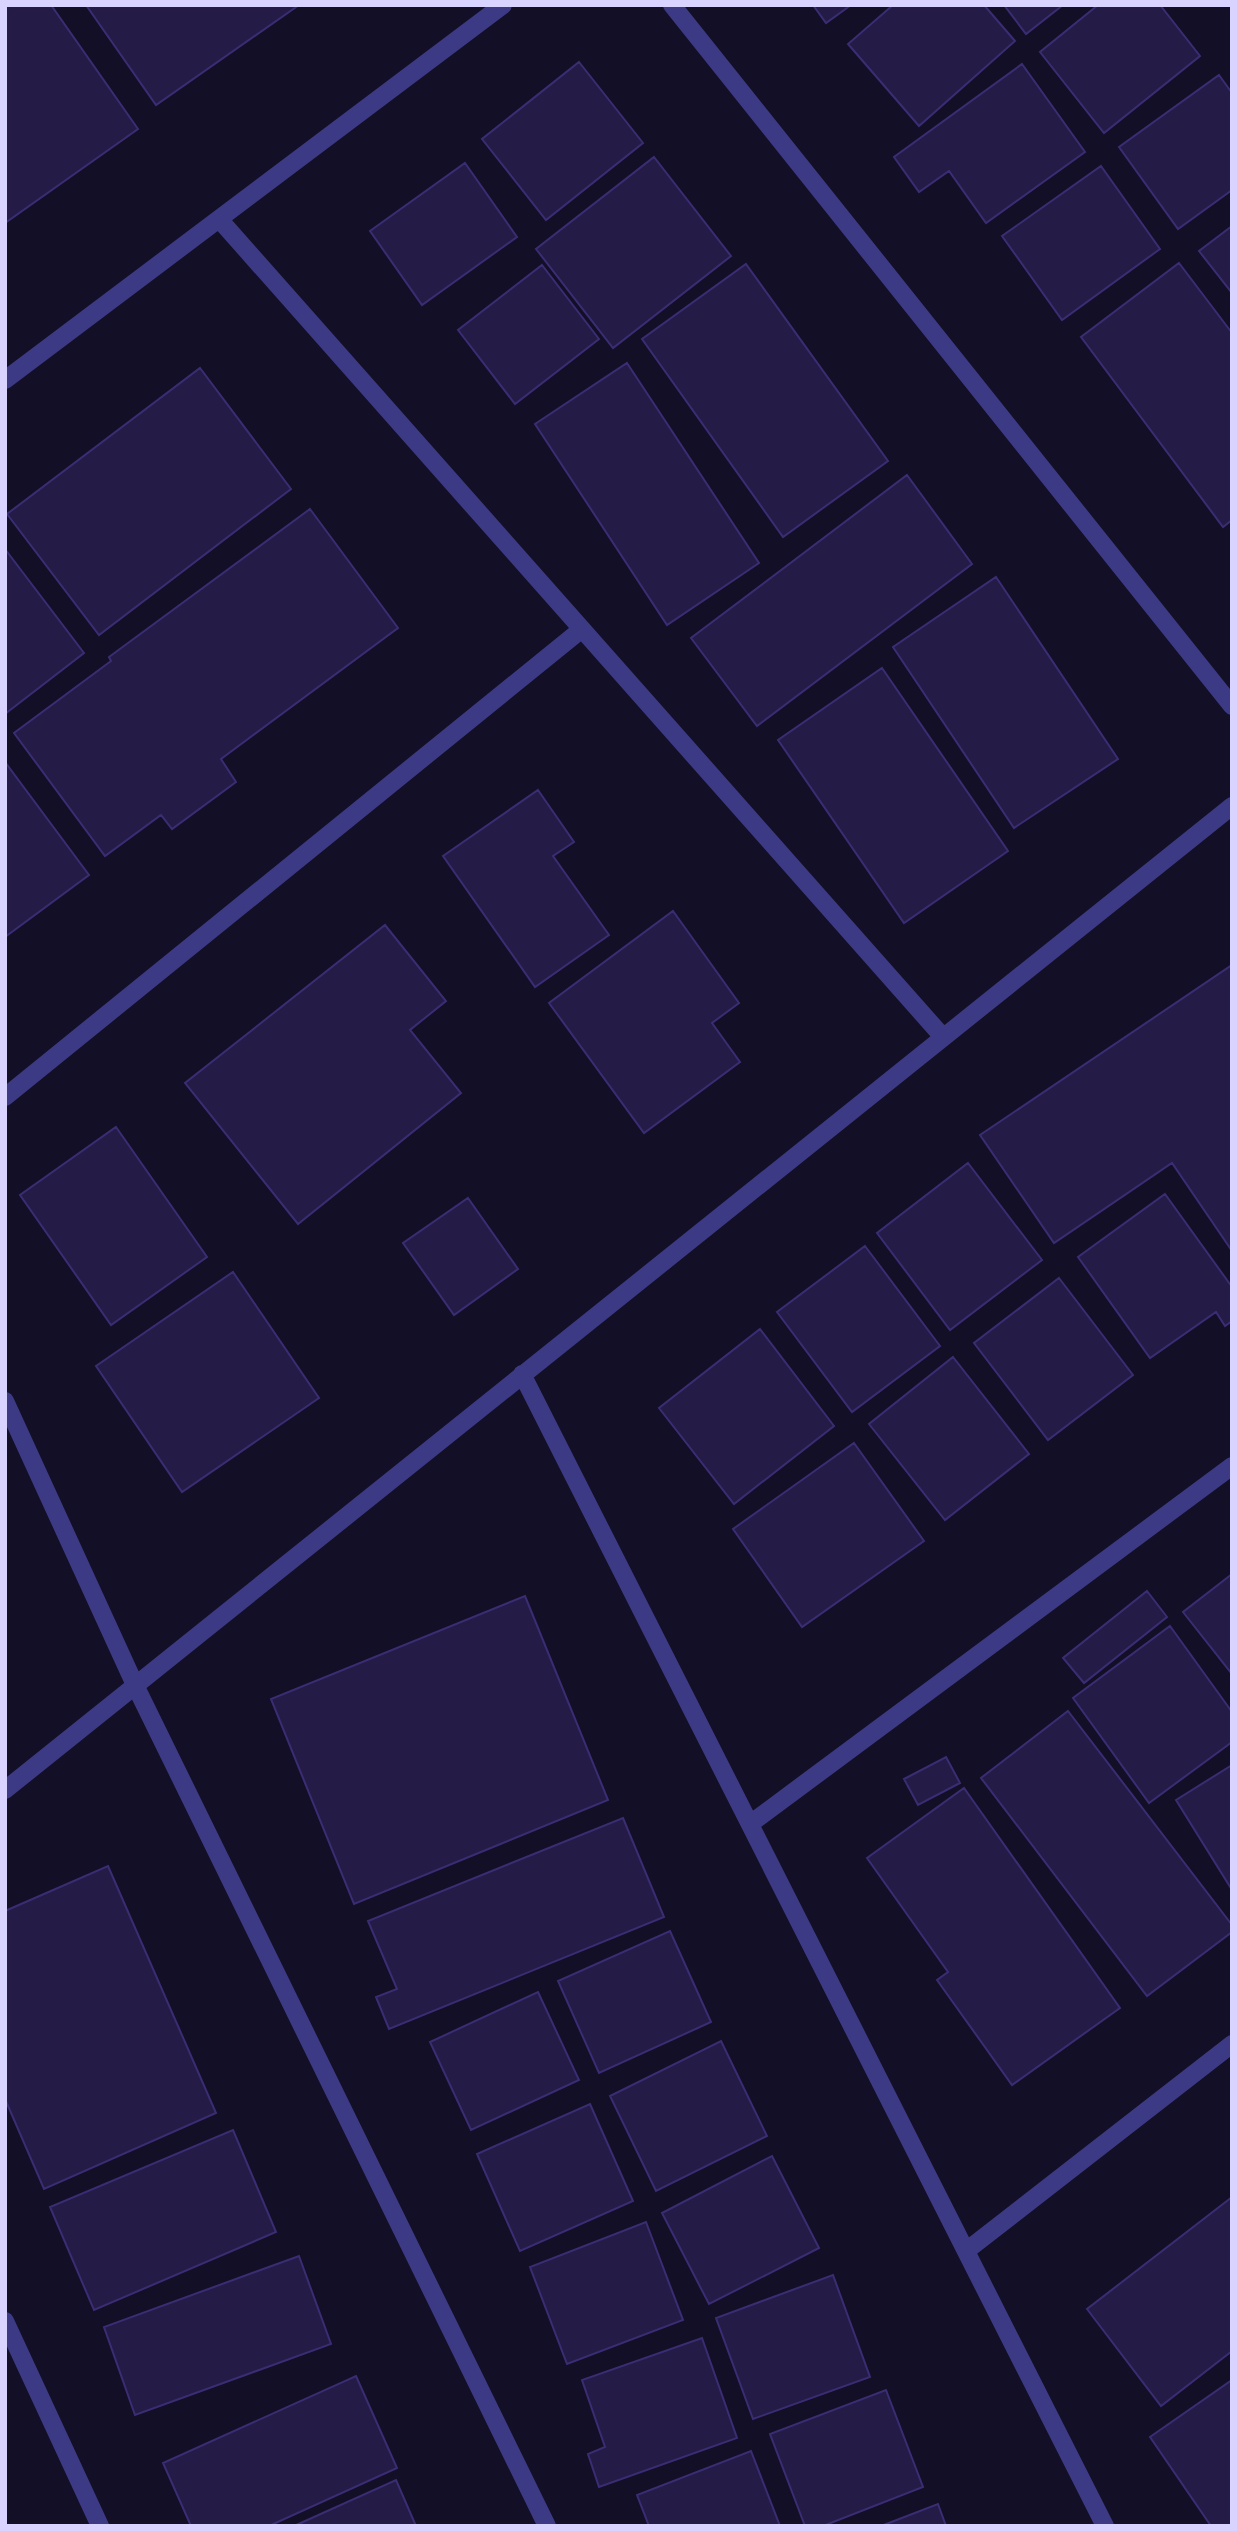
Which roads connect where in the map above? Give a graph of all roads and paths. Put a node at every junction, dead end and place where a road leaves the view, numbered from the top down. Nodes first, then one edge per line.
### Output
1 (503, 5) edge
2 (672, 5) edge
3 (219, 219) junction
4 (5, 380) edge
5 (582, 629) junction
6 (1232, 706) edge
7 (1232, 806) edge
8 (943, 1037) junction
9 (5, 1097) edge
10 (522, 1374) junction
11 (5, 1401) edge
12 (1232, 1466) edge
13 (135, 1685) junction
14 (5, 1790) edge
15 (750, 1824) junction
16 (1232, 2044) edge
17 (966, 2251) junction
18 (5, 2321) edge
19 (100, 2526) edge
20 (548, 2526) edge
21 (1105, 2526) edge

1 - 3 street
2 - 6 street
3 - 4 street
3 - 5 street
5 - 8 street
5 - 9 street
7 - 8 street
8 - 10 street
10 - 13 street
10 - 15 street
11 - 13 street
12 - 15 street
13 - 14 street
13 - 20 street
15 - 17 street
16 - 17 street
17 - 21 street
18 - 19 street

